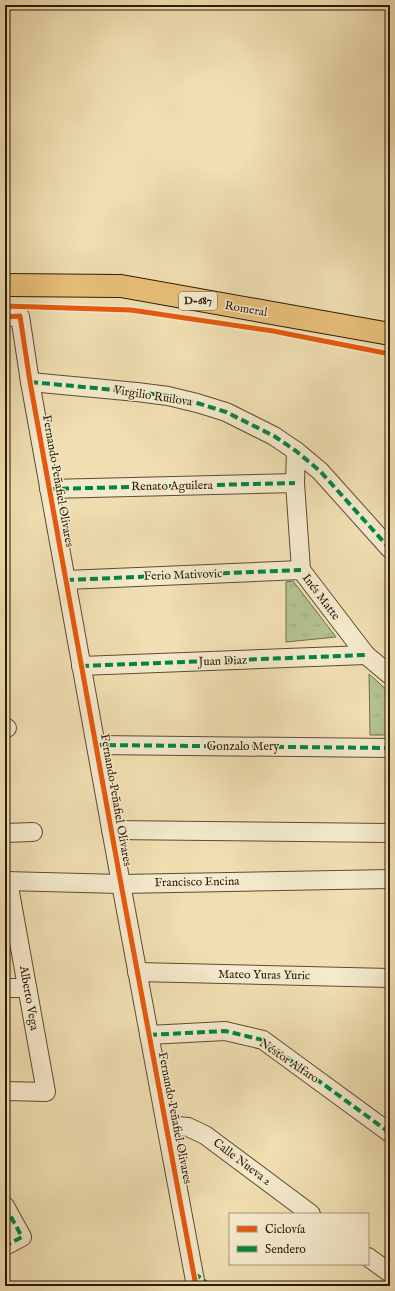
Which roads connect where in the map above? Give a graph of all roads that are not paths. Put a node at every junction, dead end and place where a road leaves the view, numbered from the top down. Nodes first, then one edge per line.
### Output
1 (5, 284) edge
2 (12, 317) edge
3 (390, 334) edge
4 (30, 382) junction
5 (296, 451) junction
6 (295, 483) junction
7 (49, 489) junction
8 (390, 549) edge
9 (301, 570) junction
10 (66, 580) junction
11 (366, 655) junction
12 (81, 666) junction
13 (390, 675) edge
14 (96, 745) junction
15 (390, 748) edge
16 (111, 830) junction
17 (33, 832) dead end
18 (5, 833) edge
19 (390, 833) edge
20 (390, 879) edge
21 (6, 881) edge
22 (121, 884) junction
23 (137, 972) junction
24 (390, 978) edge
25 (5, 988) edge
26 (27, 988) junction
27 (149, 1035) junction
28 (5, 1091) edge
29 (166, 1124) junction
30 (390, 1133) edge
31 (5, 1206) edge
32 (310, 1213) edge
33 (5, 1246) edge
34 (369, 1258) edge
35 (390, 1273) edge
36 (195, 1280) edge
37 (211, 1286) edge

1 - 3 highway, Romeral / D-687
2 - 4 street, Fernando Peñafiel Olivares
4 - 5 street, Virgilio Ruilova
4 - 7 street, Fernando Peñafiel Olivares
5 - 6 street, Inés Matte
5 - 8 street, Virgilio Ruilova
6 - 7 street, Renato Aguilera
6 - 9 street, Inés Matte
7 - 10 street, Fernando Peñafiel Olivares
9 - 10 street, Ferio Mativovic
9 - 11 street, Inés Matte
10 - 12 street, Fernando Peñafiel Olivares
11 - 12 street, Juan Diaz
11 - 13 street, Inés Matte
12 - 14 street, Fernando Peñafiel Olivares
14 - 15 street, Gonzalo Mery
14 - 16 street, Fernando Peñafiel Olivares
16 - 19 street
16 - 22 street, Fernando Peñafiel Olivares
17 - 18 street
20 - 22 street, Francisco Encina
21 - 22 street, Francisco Encina
21 - 26 street, Alberto Vega
22 - 23 street, Fernando Peñafiel Olivares
23 - 24 street, Mateo Yuras Yuric
23 - 27 street, Fernando Peñafiel Olivares
25 - 26 street
26 - 28 street, Alberto Vega
27 - 29 street, Fernando Peñafiel Olivares
27 - 30 street, Néstor Alfaro
29 - 32 street, Calle Nueva 2
29 - 36 street, Fernando Peñafiel Olivares
31 - 33 street
34 - 35 street
36 - 37 street

